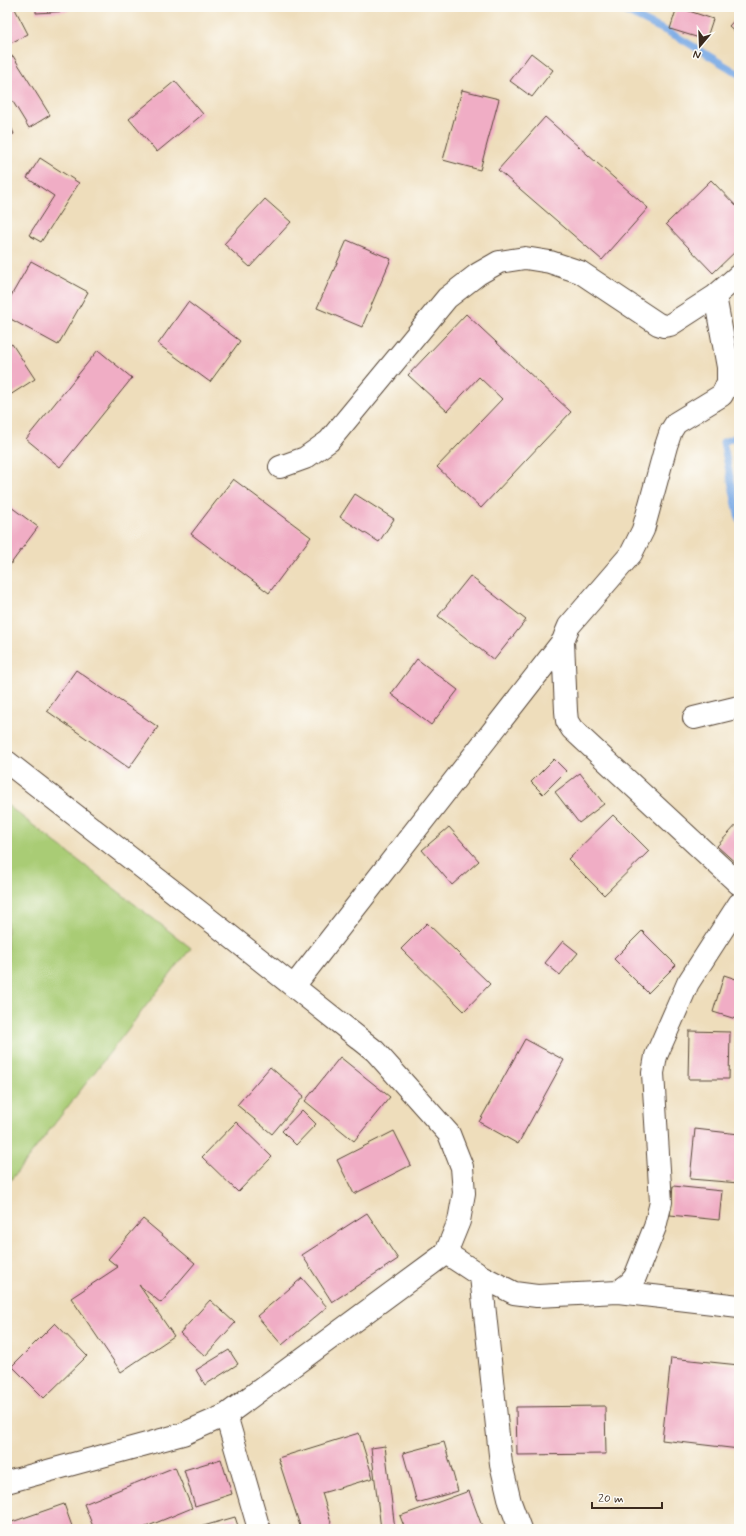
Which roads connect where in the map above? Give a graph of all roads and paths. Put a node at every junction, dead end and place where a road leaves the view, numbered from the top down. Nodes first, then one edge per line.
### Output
1 (739, 274) edge
2 (715, 296) junction
3 (280, 467) dead end
4 (564, 641) junction
5 (739, 707) edge
6 (694, 718) dead end
7 (7, 762) edge
8 (739, 884) edge
9 (739, 904) edge
10 (294, 986) junction
11 (446, 1253) junction
12 (481, 1276) junction
13 (618, 1292) junction
14 (739, 1306) edge
15 (226, 1415) junction
16 (7, 1482) edge
17 (259, 1529) edge
18 (520, 1529) edge

1 - 2 street
2 - 3 street
2 - 4 street
4 - 8 street
4 - 10 street
5 - 6 street
7 - 10 street
9 - 13 street
10 - 11 street
11 - 12 street
11 - 15 street
12 - 13 street
12 - 18 street
13 - 14 street
15 - 16 street
15 - 17 street

